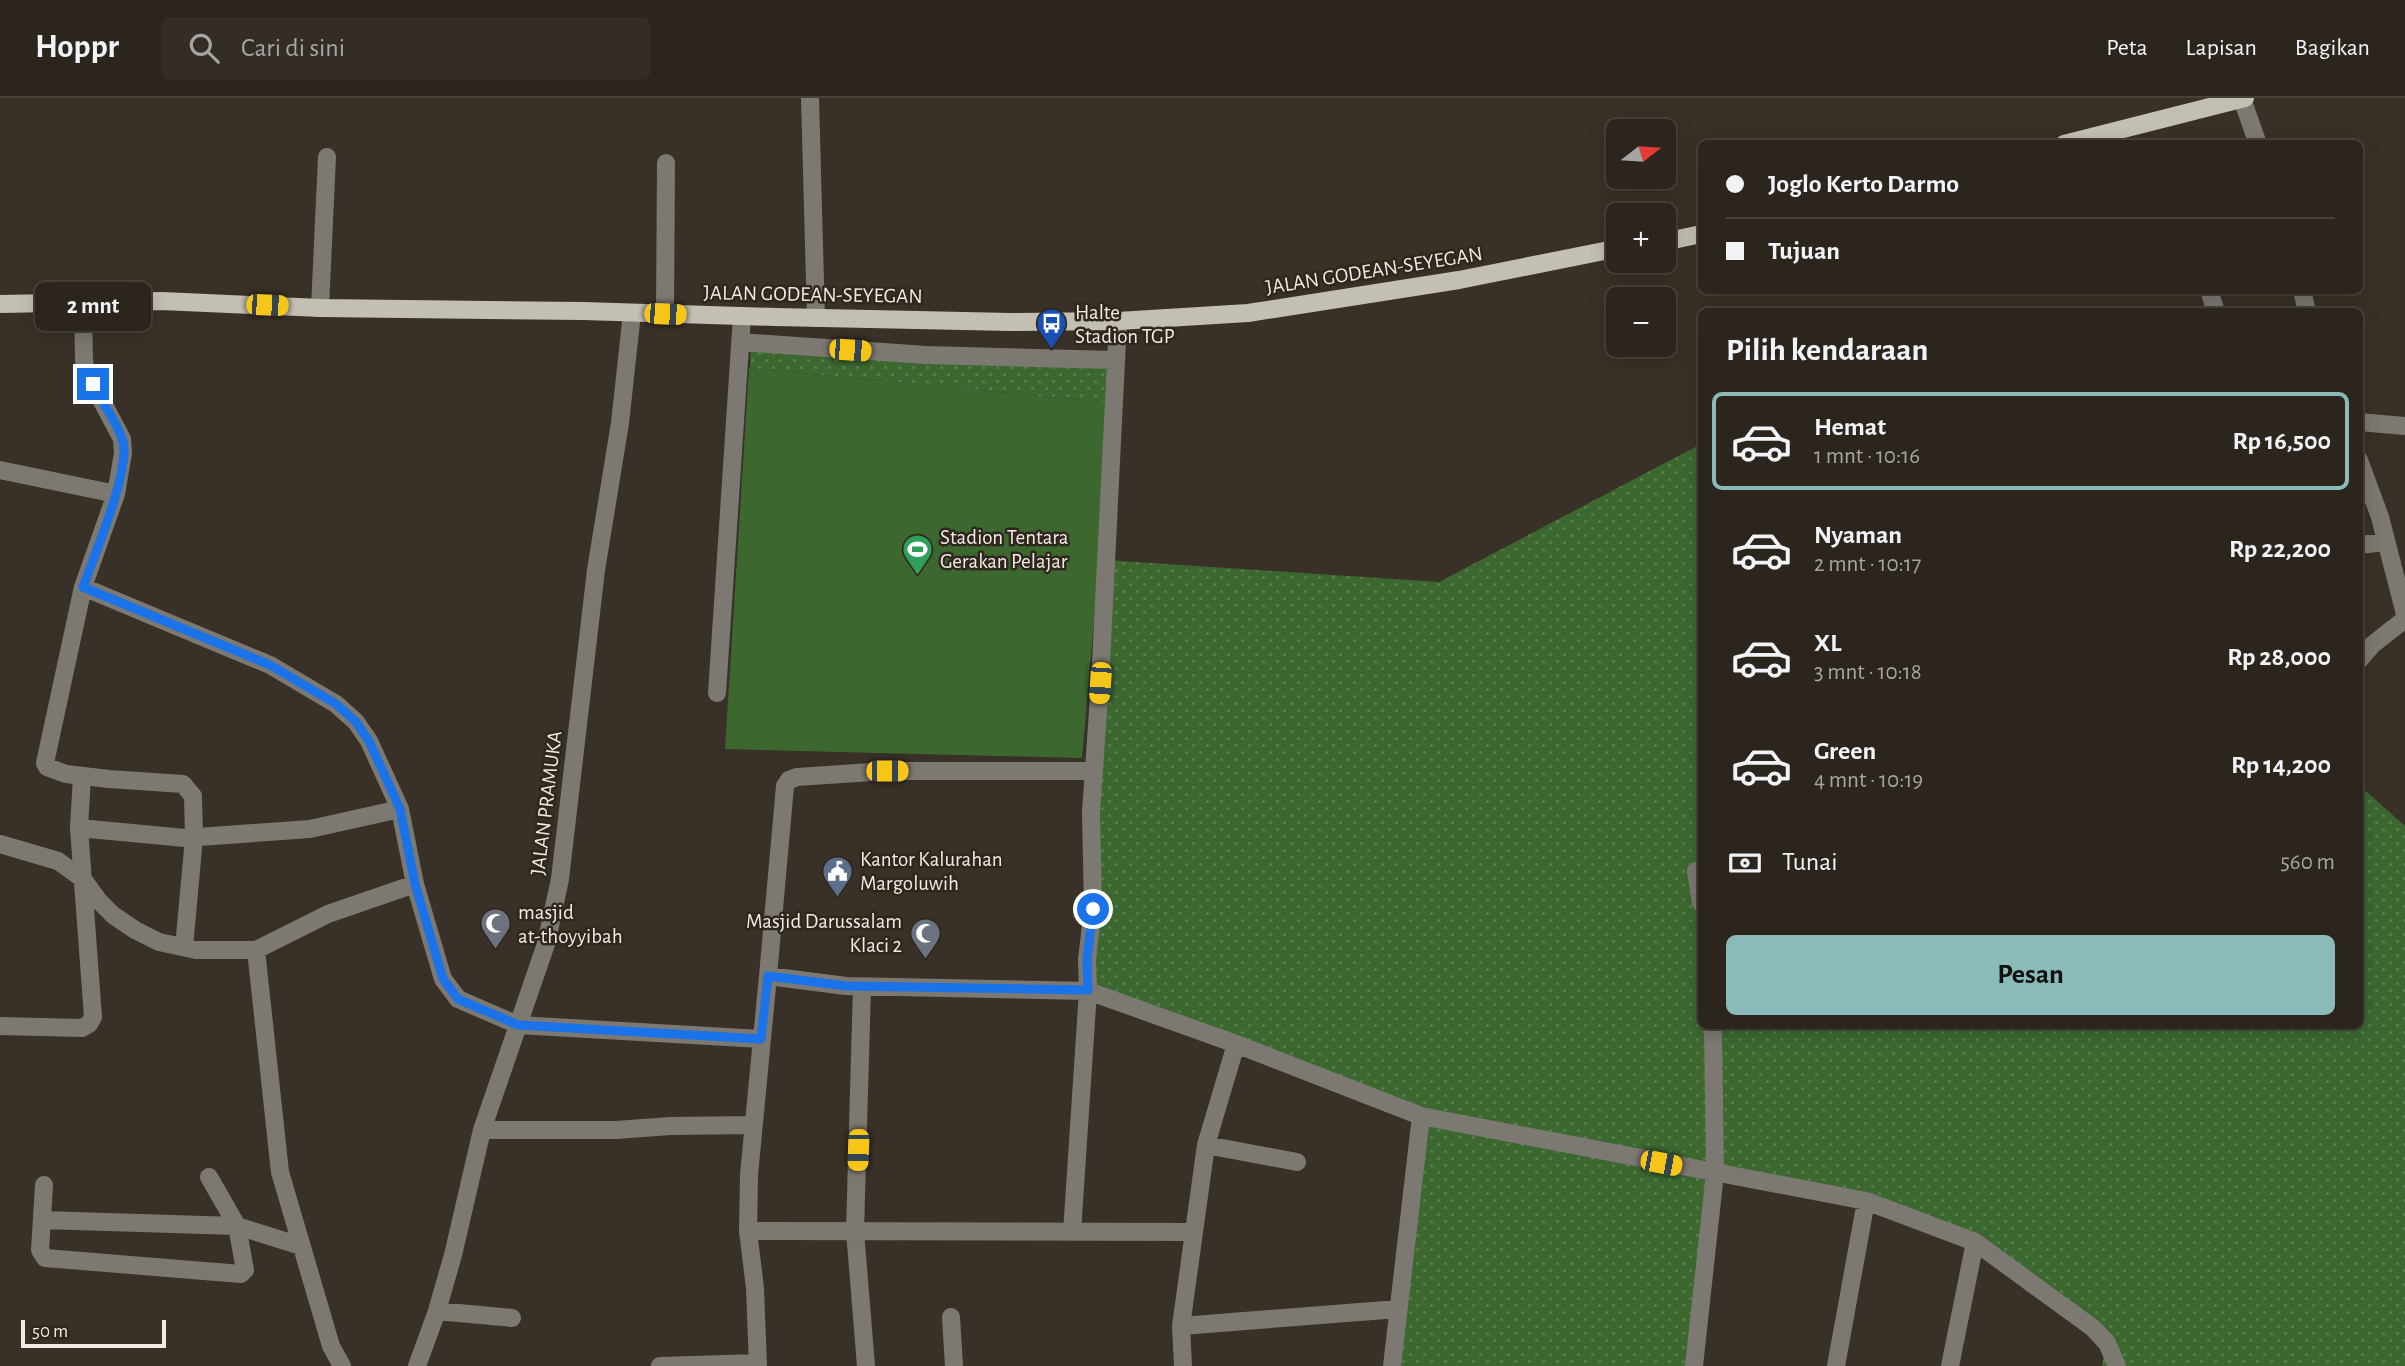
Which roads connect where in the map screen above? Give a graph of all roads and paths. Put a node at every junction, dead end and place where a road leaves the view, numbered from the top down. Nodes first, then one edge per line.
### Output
1 (810, 98) edge
2 (2244, 99) edge
3 (2080, 140) edge
4 (2258, 140) edge
5 (327, 157) dead end
6 (666, 163) dead end
7 (1698, 235) edge
8 (1676, 239) edge
9 (1606, 251) edge
10 (0, 304) edge
11 (83, 304) junction
12 (320, 307) junction
13 (632, 313) junction
14 (665, 314) junction
15 (742, 316) junction
16 (816, 318) junction
17 (1118, 321) junction
18 (740, 342) junction
19 (1115, 360) junction
20 (2363, 422) edge
21 (2405, 426) edge
22 (0, 470) edge
23 (2363, 470) edge
24 (116, 494) junction
25 (2386, 542) junction
26 (2363, 545) edge
27 (83, 587) junction
28 (2405, 616) edge
29 (2363, 655) edge
30 (717, 693) dead end
31 (1094, 771) junction
32 (82, 776) junction
33 (400, 809) junction
34 (79, 828) junction
35 (194, 838) junction
36 (0, 844) edge
37 (1696, 871) dead end
38 (83, 879) junction
39 (415, 884) junction
40 (1698, 884) edge
41 (184, 947) junction
42 (256, 950) junction
43 (768, 976) junction
44 (862, 987) junction
45 (1088, 990) junction
46 (518, 1025) junction
47 (0, 1026) edge
48 (1713, 1029) edge
49 (761, 1039) junction
50 (1236, 1044) junction
51 (1421, 1116) junction
52 (752, 1125) junction
53 (482, 1130) junction
54 (1206, 1145) junction
55 (1297, 1162) dead end
56 (1715, 1173) junction
57 (209, 1177) dead end
58 (44, 1185) dead end
59 (1866, 1201) junction
60 (42, 1220) junction
61 (237, 1226) junction
62 (748, 1231) junction
63 (855, 1231) junction
64 (1072, 1232) junction
65 (1193, 1233) junction
66 (1975, 1242) junction
67 (301, 1246) junction
68 (1398, 1309) junction
69 (437, 1311) junction
70 (951, 1317) dead end
71 (512, 1318) dead end
72 (1181, 1326) junction
73 (758, 1364) edge
74 (342, 1366) edge
75 (417, 1366) edge
76 (660, 1366) edge
77 (866, 1366) edge
78 (954, 1366) edge
79 (1183, 1366) edge
80 (1392, 1366) edge
81 (1694, 1366) edge
82 (1837, 1366) edge
83 (1842, 1366) edge
84 (1950, 1366) edge
85 (2117, 1366) edge

1 - 16 street
2 - 3 main road
2 - 4 street
5 - 12 street
6 - 14 street
7 - 8 main road
9 - 17 main road, JALAN GODEAN-SEYEGAN
10 - 11 main road, JALAN GODEAN-SEYEGAN
11 - 12 main road, JALAN GODEAN-SEYEGAN
11 - 24 street
12 - 13 main road, JALAN GODEAN-SEYEGAN
13 - 14 main road, JALAN GODEAN-SEYEGAN
13 - 46 street, JALAN PRAMUKA
14 - 15 main road, JALAN GODEAN-SEYEGAN
15 - 16 main road, JALAN GODEAN-SEYEGAN
15 - 18 street
16 - 17 main road, JALAN GODEAN-SEYEGAN
17 - 19 street
18 - 19 street
18 - 30 street
19 - 31 street
20 - 21 street
22 - 24 street
23 - 25 street
24 - 27 street
25 - 26 street
25 - 28 street
27 - 32 street
27 - 33 street
28 - 29 street
31 - 43 street
31 - 45 street
32 - 34 street
32 - 35 street
33 - 35 street
33 - 39 street
34 - 35 street
34 - 38 street
35 - 41 street
36 - 38 street
37 - 40 street
38 - 41 street
38 - 47 street
39 - 42 street
39 - 46 street
41 - 42 street
42 - 67 street
43 - 44 street
43 - 49 street
44 - 45 street
44 - 63 street
45 - 50 street
45 - 64 street
46 - 49 street
46 - 53 street, JALAN PRAMUKA
48 - 56 street
49 - 52 street
50 - 51 street
50 - 54 street
51 - 56 street
51 - 68 street
52 - 53 street
52 - 62 street
53 - 69 street, JALAN PRAMUKA
54 - 55 street
54 - 65 street
56 - 59 street
56 - 81 street
57 - 61 street
58 - 60 street
59 - 66 street
59 - 82 street
60 - 61 street
60 - 61 street
61 - 67 street
62 - 63 street
62 - 73 street
63 - 64 street
63 - 77 street
64 - 65 street
65 - 72 street
66 - 84 street
66 - 85 street
67 - 74 street
68 - 72 street
68 - 80 street
69 - 71 street
69 - 75 street, JALAN PRAMUKA
70 - 78 street
72 - 79 street
73 - 76 street
82 - 83 street

